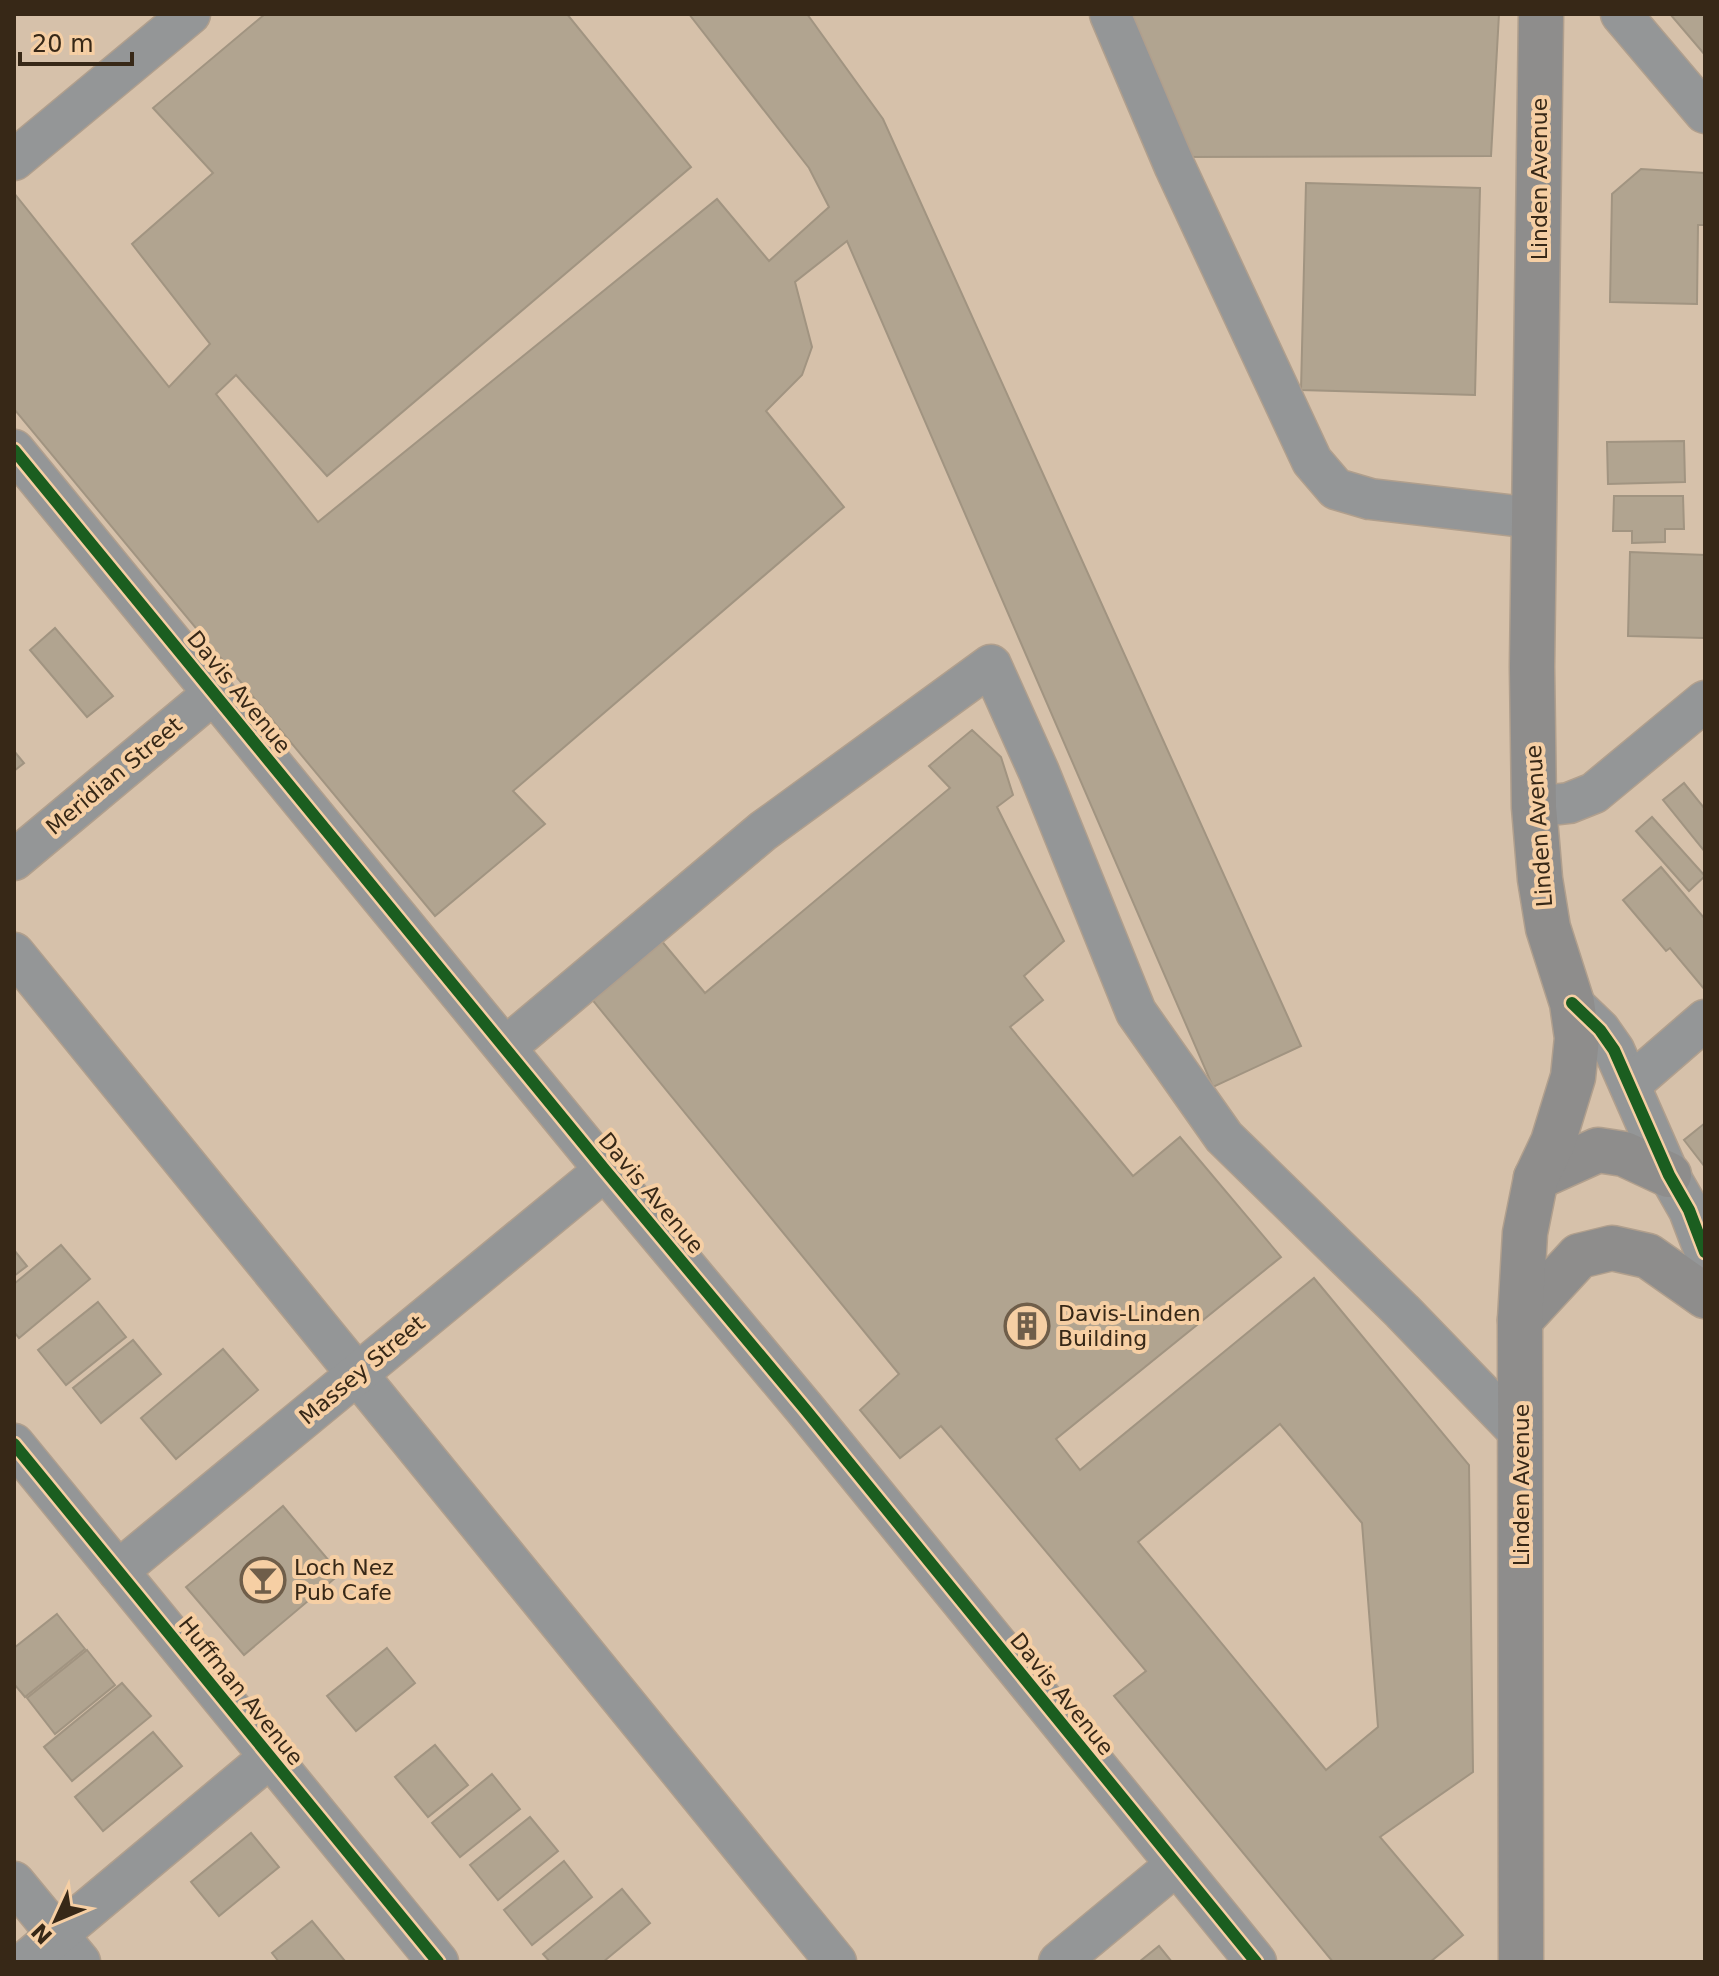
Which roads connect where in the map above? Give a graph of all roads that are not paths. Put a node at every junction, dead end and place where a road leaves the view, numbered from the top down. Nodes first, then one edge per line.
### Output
1 (190, 14) edge
2 (1110, 14) edge
3 (1541, 14) edge
4 (1621, 14) edge
5 (1705, 113) edge
6 (14, 160) edge
7 (14, 450) edge
8 (27, 493) edge
9 (1534, 518) junction
10 (214, 693) junction
11 (1705, 701) edge
12 (1534, 807) junction
13 (14, 860) edge
14 (14, 953) edge
15 (1572, 1003) junction
16 (1705, 1020) edge
17 (506, 1047) junction
18 (1630, 1085) junction
19 (605, 1170) junction
20 (1669, 1175) junction
21 (1536, 1178) junction
22 (1705, 1252) edge
23 (1705, 1296) edge
24 (1520, 1320) junction
25 (357, 1374) junction
26 (1520, 1433) junction
27 (14, 1444) edge
28 (118, 1571) junction
29 (270, 1757) junction
30 (1176, 1865) junction
31 (14, 1882) edge
32 (69, 1948) edge
33 (25, 1962) edge
34 (438, 1962) edge
35 (836, 1962) edge
36 (1059, 1962) edge
37 (1256, 1962) edge
38 (1521, 1962) edge

1 - 6 street
2 - 9 street
3 - 9 main road, Linden Avenue
4 - 5 street
7 - 8 street, Davis Avenue
8 - 10 street, Davis Avenue
9 - 12 main road, Linden Avenue
10 - 13 street, Meridian Street
10 - 17 street, Davis Avenue
11 - 12 street
12 - 15 main road, Linden Avenue
14 - 25 street
15 - 18 street
15 - 21 main road, Linden Avenue
16 - 18 street
17 - 19 street, Davis Avenue
17 - 26 street
18 - 20 street
19 - 25 street, Massey Street
19 - 30 street, Davis Avenue
20 - 21 main road
20 - 22 street
21 - 24 main road, Linden Avenue
23 - 24 main road
24 - 26 main road, Linden Avenue
25 - 28 street, Massey Street
25 - 35 street
26 - 38 main road, Linden Avenue
27 - 28 street, Huffman Avenue
28 - 29 street, Huffman Avenue
29 - 32 street
29 - 34 street, Huffman Avenue
30 - 36 street
30 - 37 street, Davis Avenue
31 - 32 street
32 - 33 street

